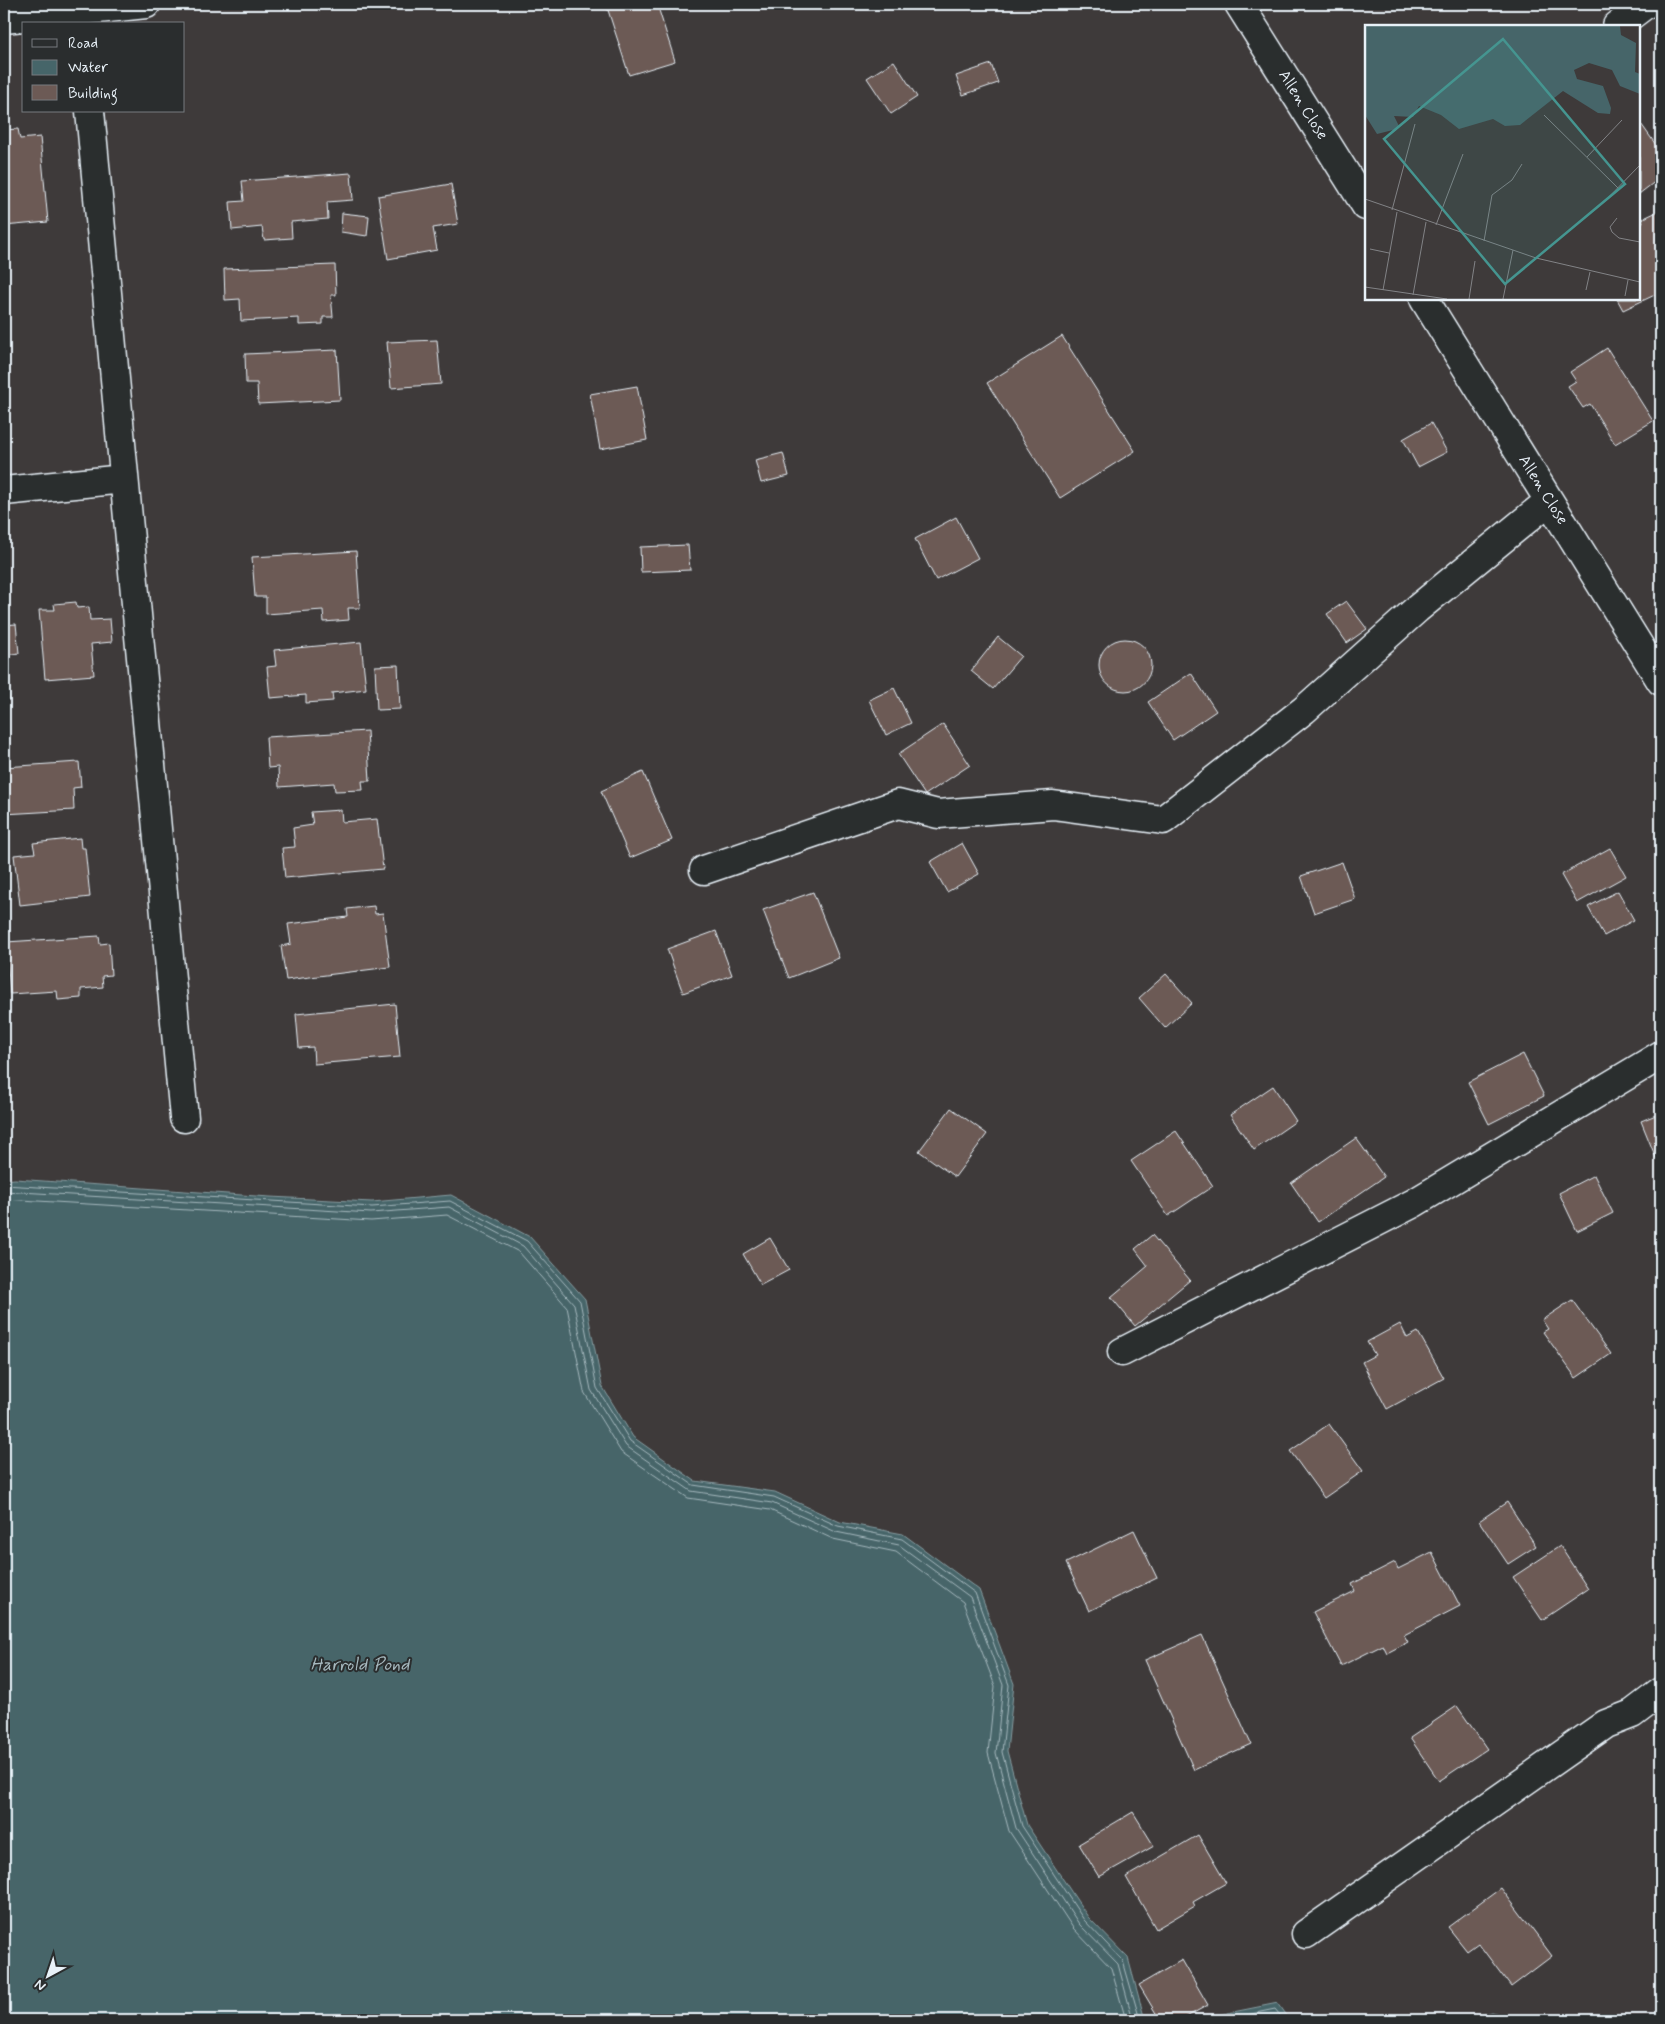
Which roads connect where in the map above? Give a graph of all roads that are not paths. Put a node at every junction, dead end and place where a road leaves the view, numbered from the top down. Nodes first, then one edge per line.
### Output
1 (146, 4) edge
2 (1239, 4) edge
3 (1646, 4) edge
4 (81, 18) edge
5 (4, 20) edge
6 (1618, 25) edge
7 (90, 112) edge
8 (1365, 204) edge
9 (1425, 300) edge
10 (124, 479) junction
11 (4, 492) edge
12 (1549, 501) junction
13 (1661, 681) edge
14 (704, 870) dead end
15 (1661, 1055) edge
16 (184, 1118) dead end
17 (1122, 1352) dead end
18 (1661, 1692) edge
19 (1306, 1934) dead end

1 - 4 street
2 - 8 street, Allen Close
3 - 6 street
4 - 5 street
7 - 10 street
9 - 12 street, Allen Close
10 - 11 street
10 - 16 street
12 - 13 street, Allen Close
12 - 14 street
15 - 17 street
18 - 19 street

